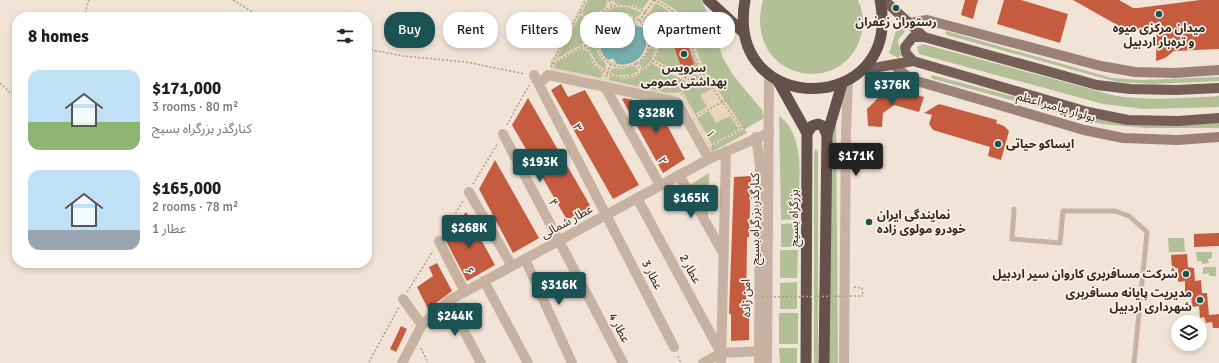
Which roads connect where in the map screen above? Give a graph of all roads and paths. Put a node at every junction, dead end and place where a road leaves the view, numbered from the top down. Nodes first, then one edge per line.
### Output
1 (89, 0) edge
2 (233, 0) edge
3 (609, 0) edge
4 (654, 0) edge
5 (708, 0) edge
6 (745, 0) edge
7 (880, 0) edge
8 (884, 0) edge
9 (612, 6) junction
10 (85, 12) edge
11 (253, 12) edge
12 (602, 12) edge
13 (643, 12) edge
14 (646, 12) edge
15 (643, 16) edge
16 (635, 19) edge
17 (639, 21) junction
18 (909, 23) junction
19 (643, 27) edge
20 (744, 33) junction
21 (924, 37) junction
22 (580, 48) edge
23 (588, 48) edge
24 (598, 48) edge
25 (647, 48) edge
26 (658, 48) edge
27 (372, 50) edge
28 (652, 61) junction
29 (913, 61) junction
30 (636, 63) junction
31 (611, 64) junction
32 (551, 65) dead end
33 (894, 65) junction
34 (710, 69) dead end
35 (862, 70) junction
36 (1219, 70) edge
37 (642, 71) junction
38 (703, 72) junction
39 (607, 73) junction
40 (773, 78) junction
41 (537, 80) junction
42 (690, 81) junction
43 (845, 82) junction
44 (0, 83) edge
45 (605, 87) junction
46 (1219, 88) edge
47 (12, 94) edge
48 (730, 98) dead end
49 (677, 102) junction
50 (723, 102) junction
51 (695, 117) dead end
52 (1219, 118) edge
53 (742, 129) dead end
54 (769, 133) junction
55 (807, 133) junction
56 (502, 134) junction
57 (827, 135) junction
58 (756, 137) junction
59 (1219, 137) edge
60 (726, 151) junction
61 (709, 159) junction
62 (679, 175) junction
63 (660, 185) junction
64 (469, 192) junction
65 (637, 198) junction
66 (1014, 209) dead end
67 (607, 214) junction
68 (439, 241) joint
69 (558, 241) junction
70 (723, 252) junction
71 (525, 259) junction
72 (512, 266) junction
73 (484, 282) junction
74 (862, 288) dead end
75 (465, 292) junction
76 (762, 297) dead end
77 (403, 299) dead end
78 (448, 301) junction
79 (422, 325) junction
80 (415, 336) junction
81 (674, 347) dead end
82 (763, 351) junction
83 (721, 358) edge
84 (477, 362) edge
85 (402, 363) edge
86 (428, 363) edge
87 (528, 363) edge
88 (572, 363) edge
89 (623, 363) edge
90 (703, 363) edge
91 (759, 363) edge
92 (767, 363) edge
93 (806, 363) edge
94 (824, 363) edge
95 (844, 363) edge
96 (1134, 363) edge

1 - 10 path
2 - 11 path
3 - 9 path
4 - 14 path
4 - 38 path
5 - 20 highway
6 - 20 highway
7 - 35 highway
8 - 18 main road
9 - 12 path
9 - 13 path
15 - 17 path
16 - 17 path
17 - 19 path
18 - 21 main road
18 - 36 main road
20 - 40 highway
21 - 29 main road
21 - 46 main road
22 - 32 path
23 - 39 path
24 - 31 path
25 - 30 path
26 - 28 path
27 - 41 path
28 - 37 path
28 - 42 path
29 - 33 main road, بولوار پیامبر اعظم
29 - 52 main road, بولوار پیامبر اعظم
30 - 31 path
30 - 37 path
31 - 39 path
33 - 35 main road, بولوار پیامبر اعظم
33 - 59 main road, بولوار پیامبر اعظم
34 - 38 path
35 - 43 highway
37 - 39 path
38 - 42 path
38 - 50 path
39 - 45 path
40 - 43 highway
40 - 54 street, کنارگذر بزرگراه بسیج
40 - 55 highway, بزرگراه بسیج
41 - 45 street
41 - 56 path
41 - 67 street, ۳
42 - 49 path
43 - 57 highway
43 - 95 street
44 - 47 path
45 - 49 street
45 - 63 street, ۲
48 - 50 path
49 - 61 street, ۱
50 - 51 path
50 - 53 path
54 - 58 street, عطار شمالی
54 - 82 street, کنارگذر بزرگراه بسیج
55 - 57 highway
55 - 93 highway, بزرگراه بسیج
56 - 64 path
56 - 69 street, ۴
57 - 94 highway
58 - 60 street, عطار شمالی
58 - 82 street, امن زاده
60 - 61 street, عطار شمالی
60 - 70 street
61 - 62 street, عطار شمالی
62 - 63 street, عطار شمالی
62 - 70 street
63 - 65 street, عطار شمالی
64 - 68 path
64 - 72 street
65 - 67 street, عطار شمالی
65 - 83 street, عطار 2
66 - 96 lane
67 - 69 street, عطار شمالی
67 - 81 street, عطار 3
68 - 75 street, ۶
69 - 71 street, عطار شمالی
69 - 89 street, عطار 4
70 - 83 street
71 - 72 street, عطار شمالی
71 - 88 street
72 - 73 street, عطار شمالی
73 - 75 street, عطار شمالی
73 - 87 street
74 - 76 path, bridge
75 - 78 street, عطار شمالی
77 - 79 street
78 - 79 street, عطار شمالی
78 - 84 street
79 - 80 street, عطار شمالی
80 - 85 street, عطار شمالی
80 - 86 path
82 - 83 street
82 - 91 street, امن زاده
82 - 92 street, کنارگذر بزرگراه بسیج
83 - 90 street

